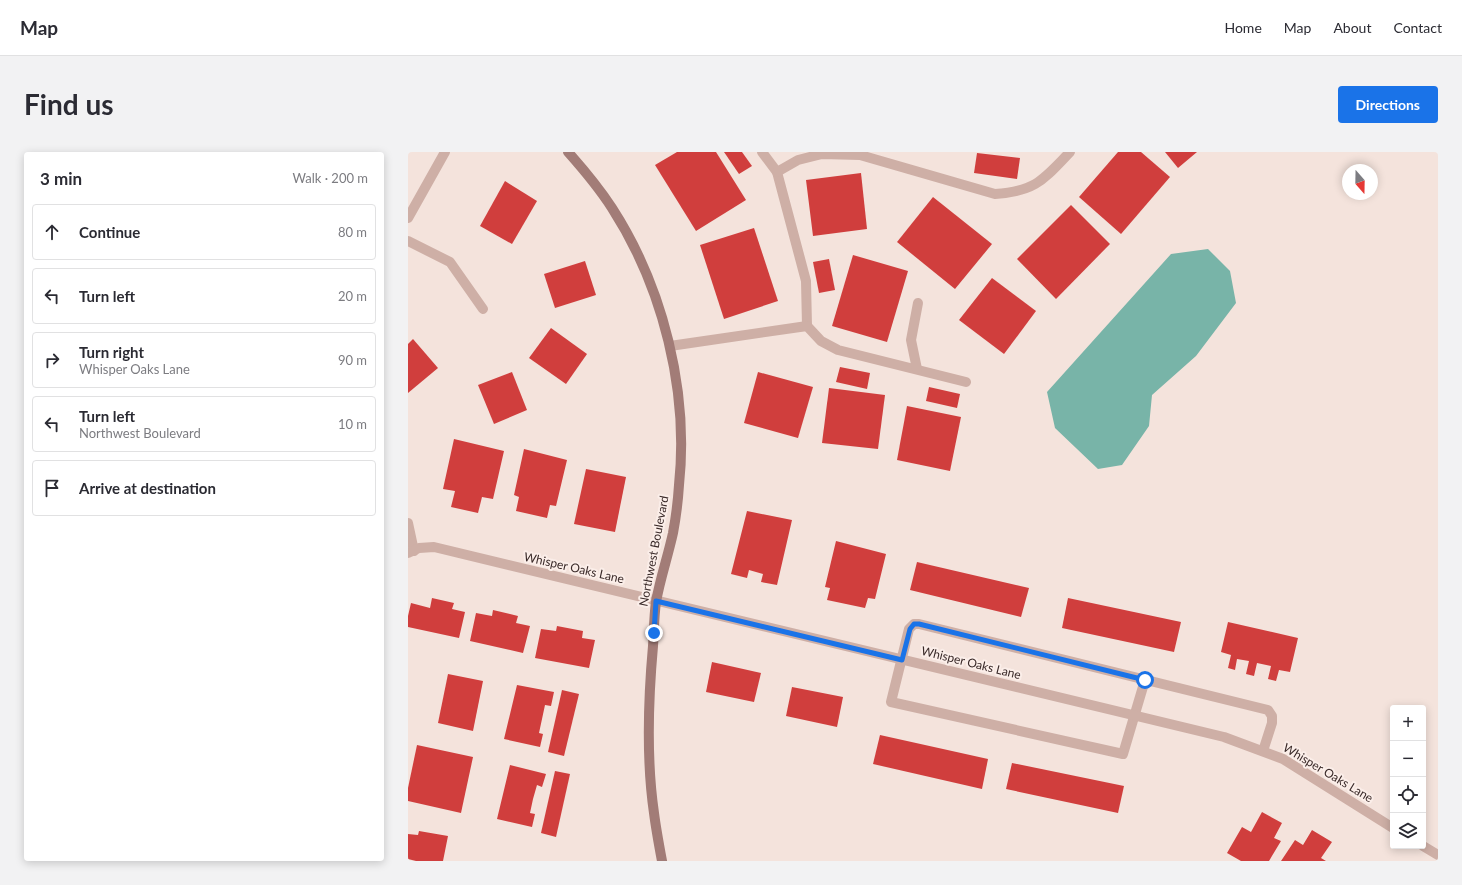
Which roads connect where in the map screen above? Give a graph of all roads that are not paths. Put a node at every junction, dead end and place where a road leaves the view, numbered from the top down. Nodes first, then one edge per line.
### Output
1 (445, 152) edge
2 (568, 152) edge
3 (762, 152) edge
4 (1070, 152) edge
5 (777, 172) junction
6 (408, 218) edge
7 (408, 241) edge
8 (918, 303) dead end
9 (482, 309) dead end
10 (807, 326) junction
11 (670, 346) junction
12 (917, 369) junction
13 (966, 382) dead end
14 (408, 523) edge
15 (411, 552) edge
16 (656, 601) junction
17 (902, 660) junction
18 (1145, 680) junction
19 (1135, 716) junction
20 (1263, 751) junction
21 (1390, 826) edge
22 (1426, 848) edge
23 (1438, 855) edge
24 (662, 861) edge

1 - 6 street
2 - 11 street, Northwest Boulevard
3 - 5 street
4 - 5 street
5 - 10 street
7 - 9 street
8 - 12 street
10 - 11 street
10 - 12 street
11 - 16 street, Northwest Boulevard
12 - 13 street
14 - 15 street
15 - 16 street, Whisper Oaks Lane
16 - 17 street, Whisper Oaks Lane
16 - 24 street, Northwest Boulevard
17 - 18 street
17 - 19 street, Whisper Oaks Lane
17 - 19 street
18 - 19 street
18 - 20 street
19 - 20 street, Whisper Oaks Lane
20 - 21 street, Whisper Oaks Lane
22 - 23 street

